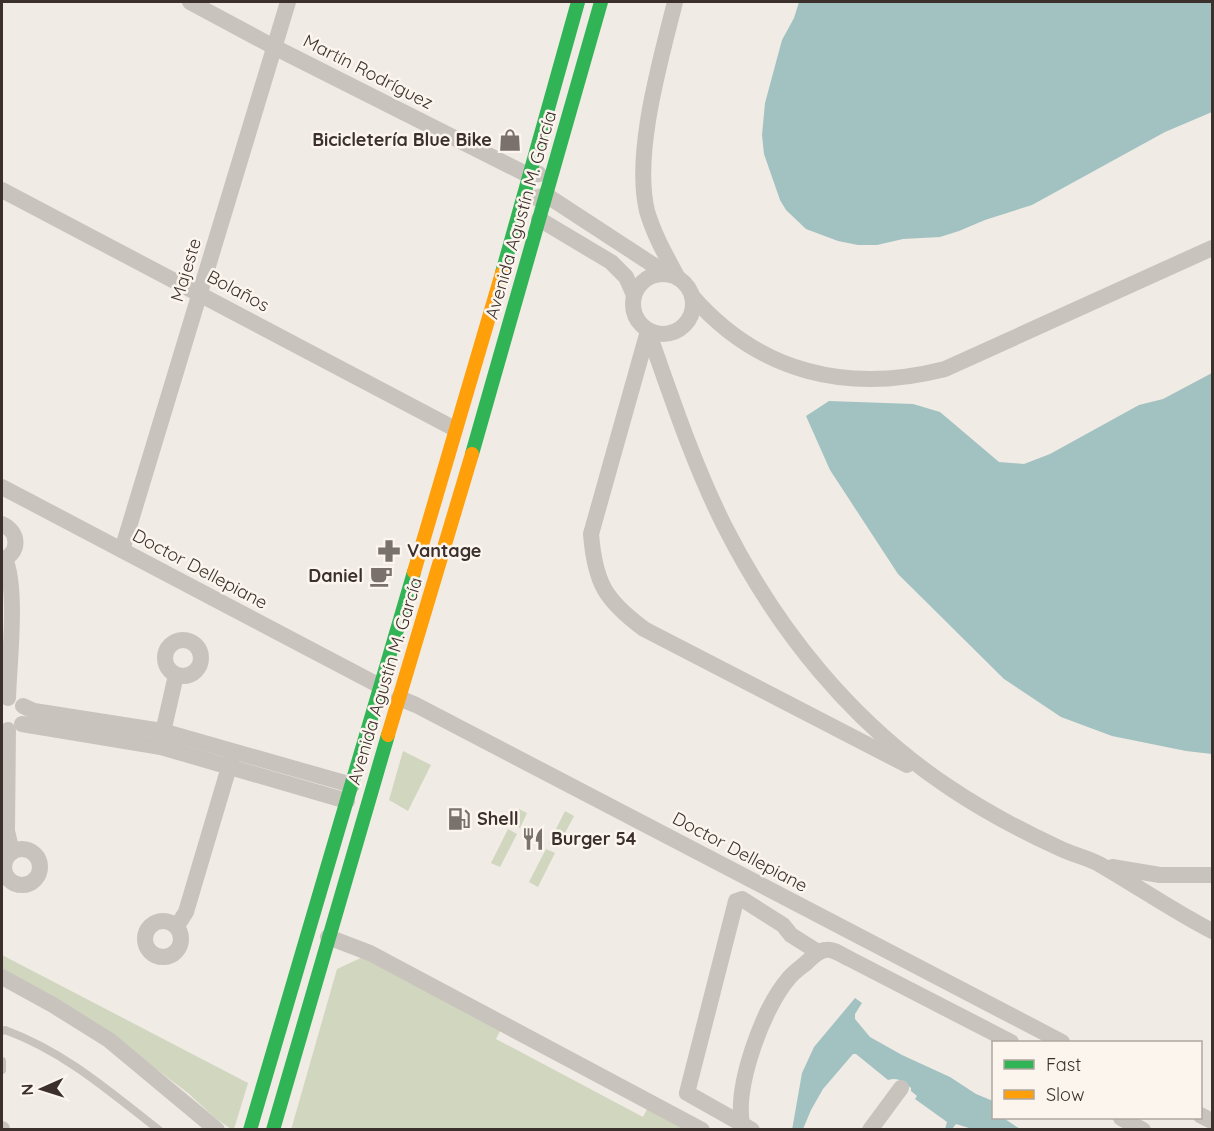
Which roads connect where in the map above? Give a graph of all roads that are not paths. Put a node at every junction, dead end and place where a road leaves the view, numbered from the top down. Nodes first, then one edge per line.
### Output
1 (190, 2) edge
2 (288, 2) edge
3 (578, 2) edge
4 (601, 2) edge
5 (675, 2) edge
6 (274, 47) junction
7 (552, 172) junction
8 (530, 176) junction
9 (2, 190) edge
10 (546, 195) junction
11 (523, 203) junction
12 (539, 219) junction
13 (584, 219) junction
14 (575, 240) junction
15 (1212, 248) edge
16 (673, 276) junction
17 (199, 293) junction
18 (634, 295) junction
19 (692, 296) junction
20 (648, 331) junction
21 (634, 379) junction
22 (665, 381) junction
23 (455, 429) junction
24 (2, 487) edge
25 (2, 525) edge
26 (122, 550) junction
27 (3, 560) edge
28 (176, 675) dead end
29 (380, 686) junction
30 (843, 697) junction
31 (399, 698) junction
32 (11, 702) edge
33 (820, 720) junction
34 (11, 727) edge
35 (161, 739) junction
36 (234, 750) junction
37 (229, 767) junction
38 (948, 787) junction
39 (350, 793) junction
40 (12, 852) dead end
41 (1097, 863) junction
42 (1169, 875) junction
43 (1212, 875) edge
44 (1161, 903) junction
45 (177, 926) dead end
46 (1212, 931) edge
47 (328, 937) junction
48 (818, 952) junction
49 (2, 977) edge
50 (2, 993) edge
51 (34, 996) junction
52 (2, 1031) edge
53 (1009, 1041) edge
54 (1060, 1041) edge
55 (2, 1061) edge
56 (2, 1070) edge
57 (900, 1088) dead end
58 (1123, 1119) edge
59 (747, 1127) edge
60 (159, 1130) edge
61 (217, 1130) edge
62 (250, 1130) edge
63 (273, 1130) edge
64 (702, 1130) edge
65 (870, 1130) edge
66 (1143, 1130) edge

1 - 6 street, Martín Rodríguez
2 - 6 street, Majeste
3 - 8 main road, Avenida Agustín M. García
4 - 7 main road, Avenida Agustín M. García
5 - 16 street
6 - 8 street, Martín Rodríguez
6 - 17 street, Majeste
7 - 8 street
7 - 10 main road, Avenida Agustín M. García
8 - 11 main road, Avenida Agustín M. García
9 - 17 street, Bolaños
10 - 11 street
10 - 12 main road, Avenida Agustín M. García
10 - 13 street
11 - 23 main road, Avenida Agustín M. García
12 - 14 street
12 - 31 main road, Avenida Agustín M. García
13 - 14 street
13 - 16 street
14 - 18 street
15 - 19 street
16 - 18 street
16 - 19 street
17 - 23 street, Bolaños
17 - 26 street, Majeste
18 - 20 street
19 - 20 street
20 - 21 street
20 - 22 street
21 - 22 street
21 - 33 street
22 - 30 street
23 - 29 main road, Avenida Agustín M. García
24 - 26 street, Doctor Dellepiane
25 - 27 street
26 - 29 street, Doctor Dellepiane
27 - 32 street
28 - 35 street
29 - 39 main road, Avenida Agustín M. García
30 - 33 street
30 - 38 street
31 - 47 main road, Avenida Agustín M. García
31 - 54 street, Doctor Dellepiane
32 - 34 street
32 - 35 street
33 - 38 street
34 - 35 street
34 - 40 street
35 - 36 street
35 - 37 street
36 - 37 street
36 - 39 street
37 - 39 street
37 - 45 street
38 - 41 street
39 - 62 main road, Avenida Agustín M. García
41 - 42 street
41 - 44 street
42 - 43 street
42 - 44 street
44 - 46 street
47 - 63 main road, Avenida Agustín M. García
47 - 64 street
48 - 53 street
48 - 59 street
48 - 59 street
49 - 51 street
50 - 51 street
51 - 61 street
52 - 60 lane
55 - 56 lane
57 - 65 street
58 - 66 street

